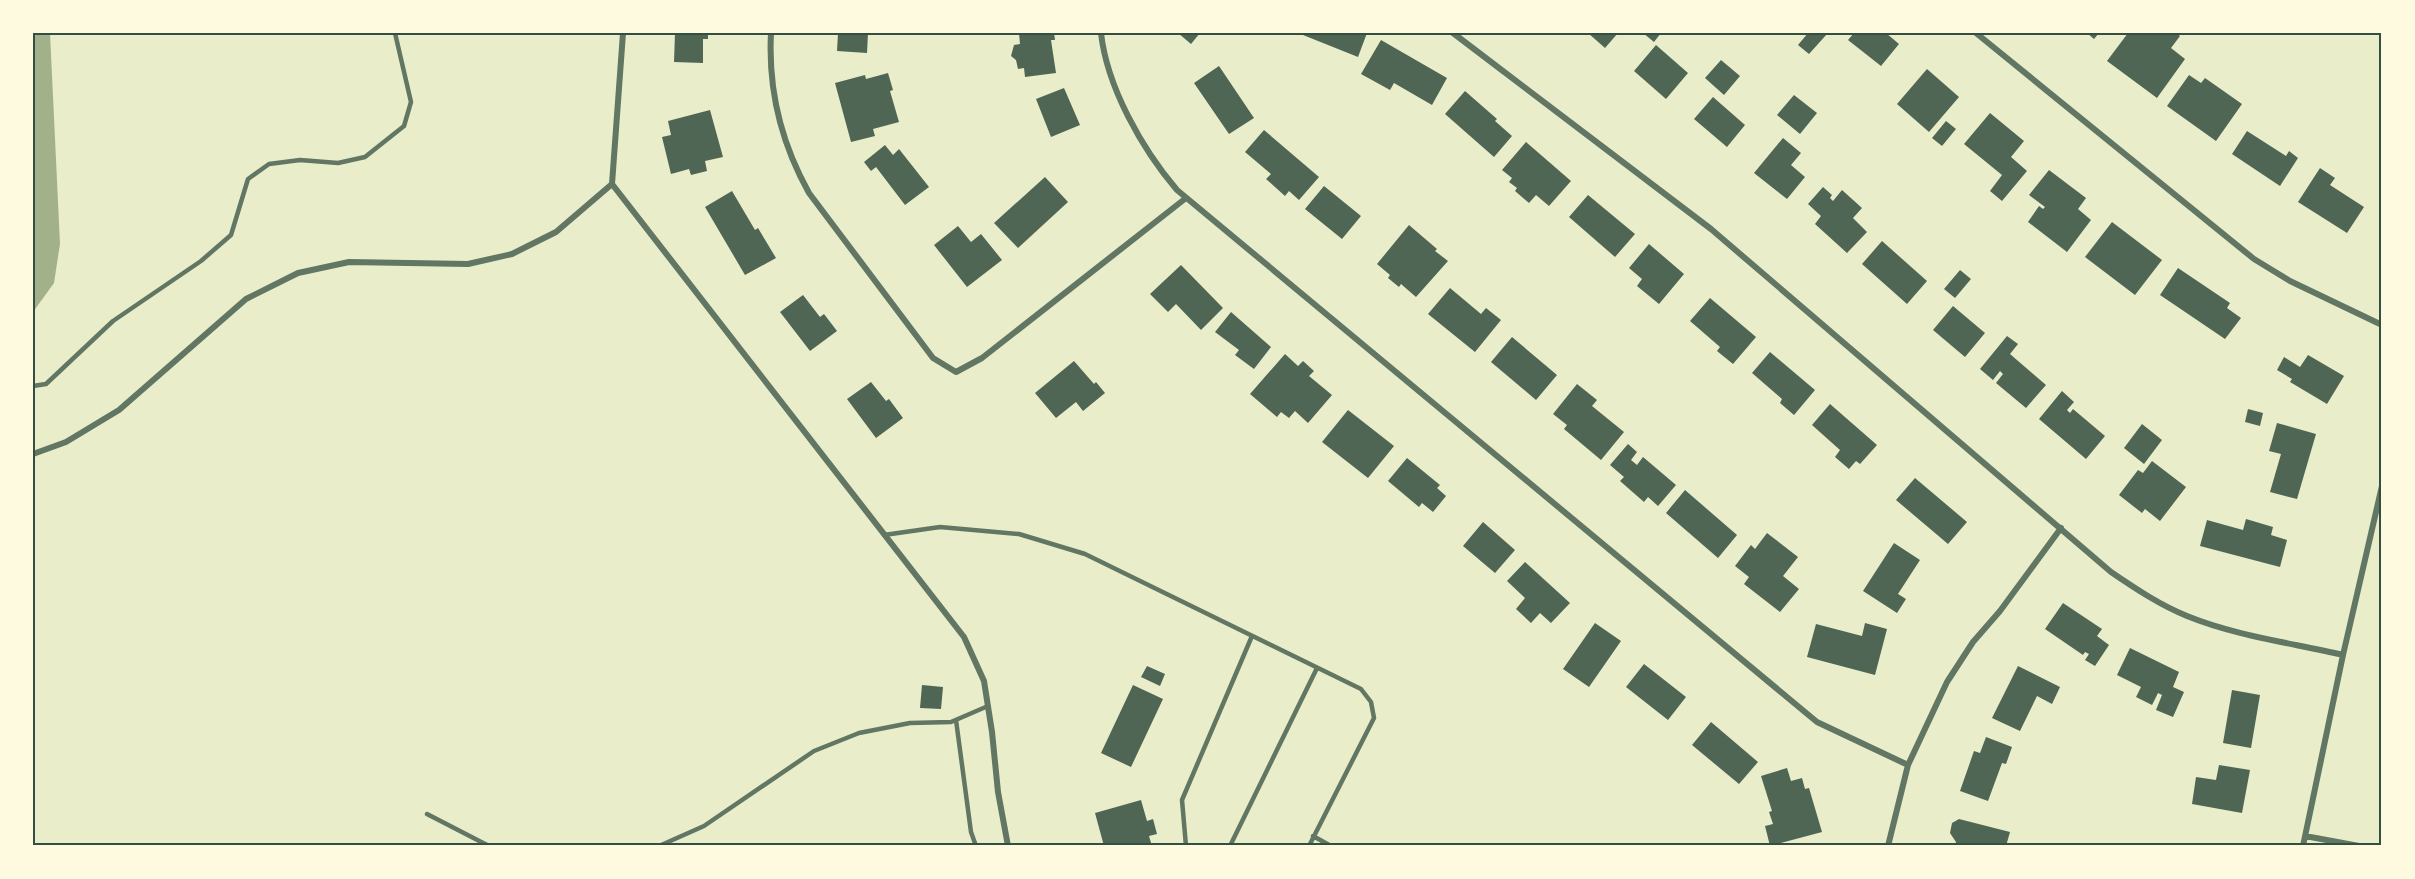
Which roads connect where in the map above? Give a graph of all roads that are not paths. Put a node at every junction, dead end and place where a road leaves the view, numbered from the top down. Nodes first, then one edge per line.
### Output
1 (395, 33) edge
2 (623, 33) edge
3 (771, 33) edge
4 (1101, 33) edge
5 (1453, 33) edge
6 (1976, 33) edge
7 (612, 184) junction
8 (1186, 198) junction
9 (2382, 325) edge
10 (33, 386) edge
11 (33, 454) edge
12 (2382, 486) edge
13 (2061, 528) junction
14 (884, 535) junction
15 (1252, 636) junction
16 (2343, 655) junction
17 (1317, 668) junction
18 (988, 706) junction
19 (956, 720) junction
20 (1908, 765) junction
21 (427, 814) dead end
22 (1313, 836) junction
23 (2305, 836) junction
24 (489, 846) edge
25 (660, 846) edge
26 (976, 846) edge
27 (1008, 846) edge
28 (1186, 846) edge
29 (1230, 846) edge
30 (1309, 846) edge
31 (1331, 846) edge
32 (1888, 846) edge
33 (2303, 846) edge
34 (2359, 846) edge

1 - 10 lane
2 - 7 street
3 - 8 street
4 - 8 street
5 - 13 street
6 - 9 street
7 - 11 street
7 - 14 street
8 - 20 street
12 - 16 street
13 - 16 street
13 - 20 street
14 - 15 lane
14 - 18 street
15 - 17 lane
15 - 28 lane
16 - 23 street
17 - 22 lane
17 - 29 lane
18 - 19 lane
18 - 27 street
19 - 25 lane
19 - 26 lane
20 - 32 street
21 - 24 lane
22 - 30 lane
22 - 31 lane
23 - 33 street
23 - 34 street

